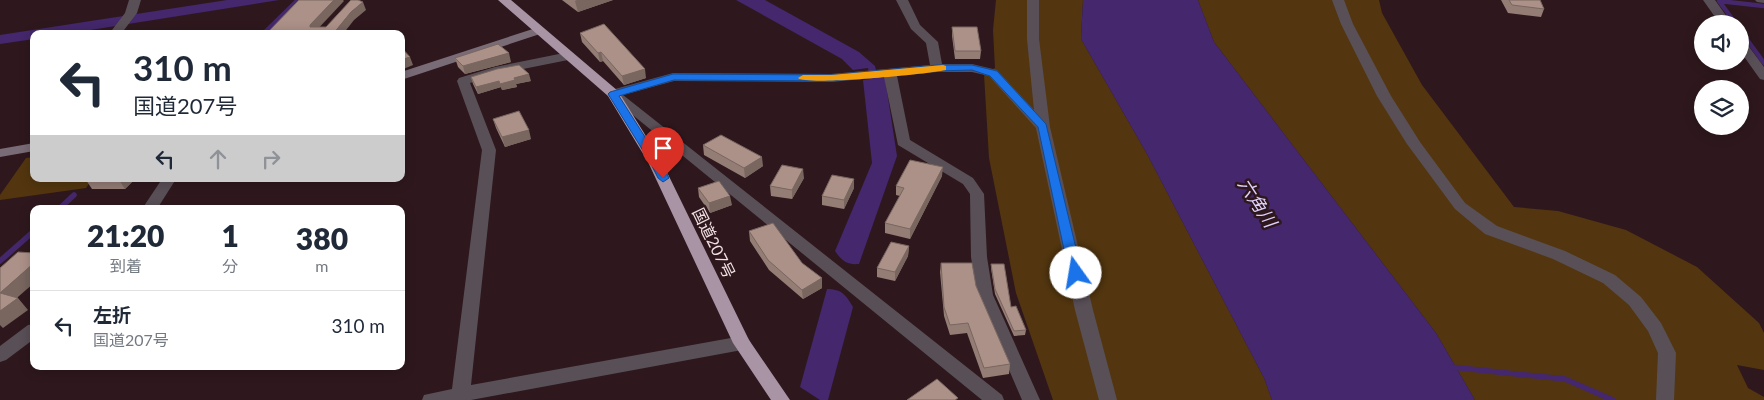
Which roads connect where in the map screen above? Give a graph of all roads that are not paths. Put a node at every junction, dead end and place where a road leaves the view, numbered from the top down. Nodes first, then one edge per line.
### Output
1 (135, 0) edge
2 (504, 0) edge
3 (902, 0) edge
4 (1033, 0) edge
5 (1338, 0) edge
6 (1709, 0) edge
7 (1720, 15) edge
8 (118, 30) edge
9 (539, 31) junction
10 (1749, 55) edge
11 (569, 56) junction
12 (937, 68) junction
13 (878, 74) junction
14 (405, 75) edge
15 (1764, 76) edge
16 (613, 94) junction
17 (1043, 126) junction
18 (30, 147) edge
19 (0, 153) edge
20 (167, 182) edge
21 (152, 205) edge
22 (30, 333) edge
23 (742, 343) junction
24 (0, 355) edge
25 (460, 398) edge
26 (431, 400) edge
27 (781, 400) edge
28 (995, 400) edge
29 (1031, 400) edge
30 (1108, 400) edge
31 (1665, 400) edge

1 - 8 street
2 - 9 highway, 国道207号
3 - 12 street
4 - 17 street
5 - 31 street
6 - 7 street
9 - 11 highway, 国道207号
9 - 14 street
10 - 15 street
11 - 16 highway, 国道207号
11 - 25 street
12 - 13 street
12 - 17 street
13 - 16 street
13 - 29 street
16 - 23 highway, 国道207号
16 - 28 street
17 - 30 street
18 - 19 street
20 - 21 street
22 - 24 street
23 - 25 street
23 - 27 highway, 国道207号
25 - 26 street

